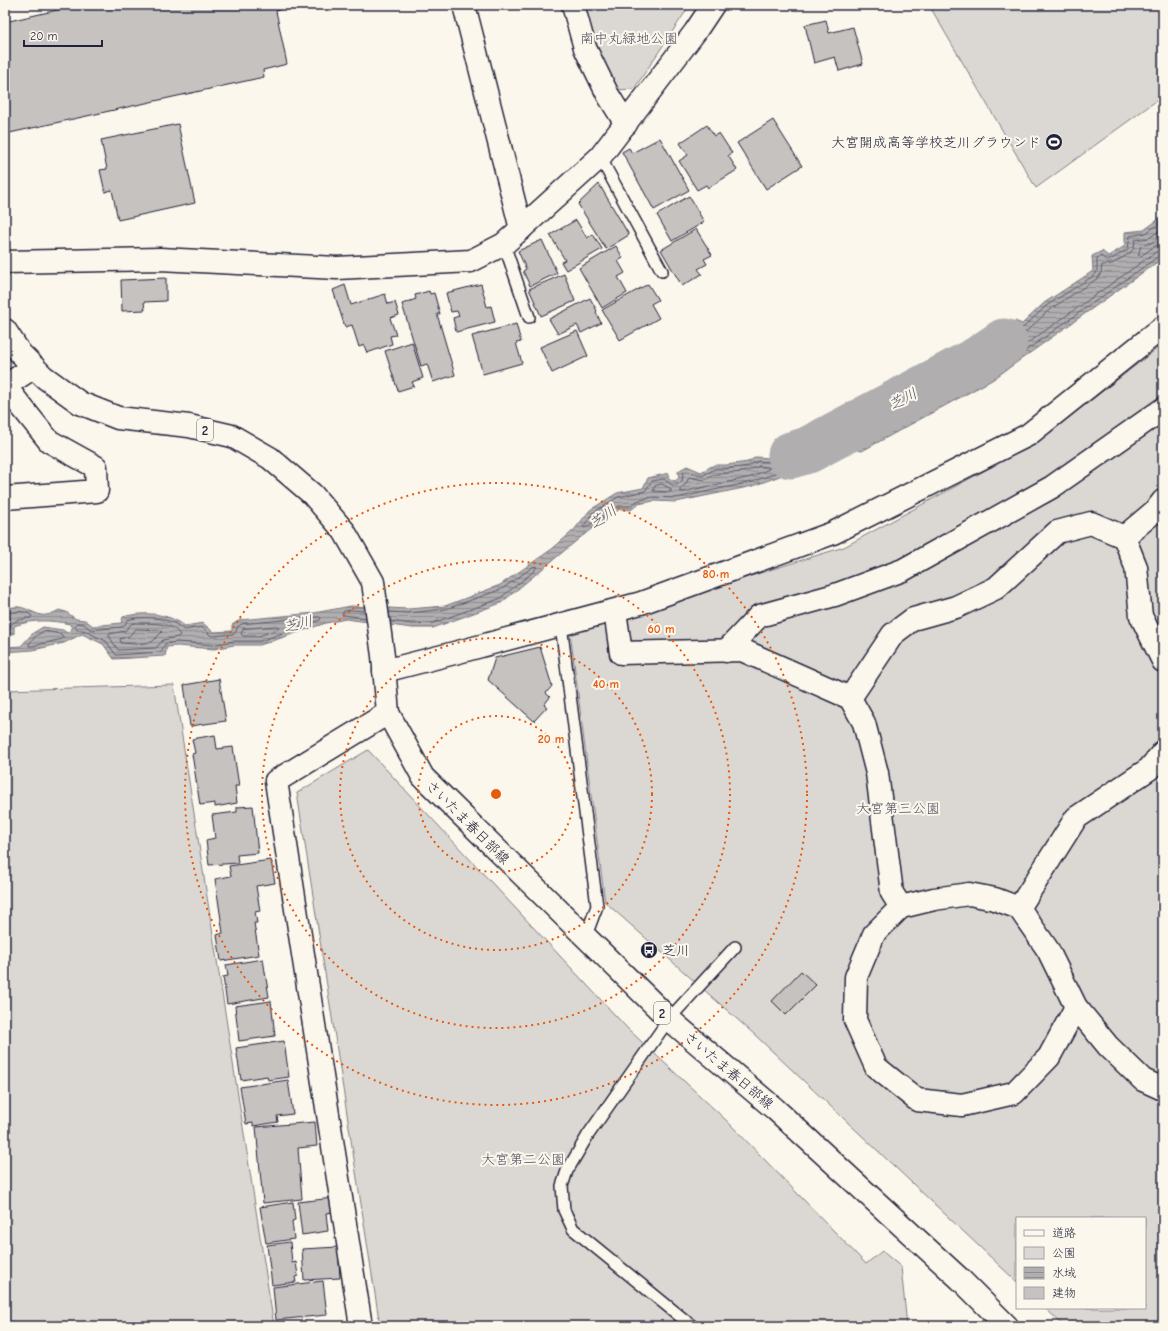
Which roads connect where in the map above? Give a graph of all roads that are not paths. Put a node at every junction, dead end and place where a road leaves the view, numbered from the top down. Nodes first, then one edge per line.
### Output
1 (464, 5) edge
2 (573, 5) edge
3 (713, 5) edge
4 (626, 124) junction
5 (600, 157) junction
6 (521, 229) junction
7 (504, 244) junction
8 (5, 262) edge
9 (662, 271) dead end
10 (529, 317) dead end
11 (1163, 327) edge
12 (5, 330) edge
13 (34, 367) junction
14 (1163, 409) edge
15 (5, 498) edge
16 (1163, 501) edge
17 (1124, 537) junction
18 (615, 611) junction
19 (561, 625) junction
20 (726, 651) junction
21 (1163, 661) edge
22 (383, 663) junction
23 (850, 698) junction
24 (388, 713) junction
25 (1163, 752) edge
26 (901, 907) junction
27 (1019, 908) junction
28 (585, 938) junction
29 (735, 947) dead end
30 (1076, 1007) junction
31 (669, 1019) junction
32 (1163, 1089) edge
33 (361, 1326) edge
34 (692, 1326) edge
35 (1007, 1326) edge

1 - 6 street
2 - 4 street
3 - 4 street
4 - 5 street
5 - 6 street
5 - 9 lane
6 - 7 street
7 - 8 street
7 - 10 lane
11 - 18 street
12 - 13 street, さいたま春日部線 / 2
13 - 15 street
13 - 22 street, さいたま春日部線 / 2
14 - 20 street
16 - 17 street
17 - 21 street
17 - 23 street
18 - 19 street
18 - 20 street
19 - 22 street
19 - 28 lane
20 - 23 street
22 - 24 street, さいたま春日部線 / 2
23 - 26 street
24 - 28 street, さいたま春日部線 / 2
24 - 33 street
25 - 27 street
26 - 27 street
26 - 30 street
27 - 30 street
28 - 31 street, さいたま春日部線 / 2
29 - 31 lane
30 - 32 street
31 - 34 lane
31 - 35 street, さいたま春日部線 / 2

